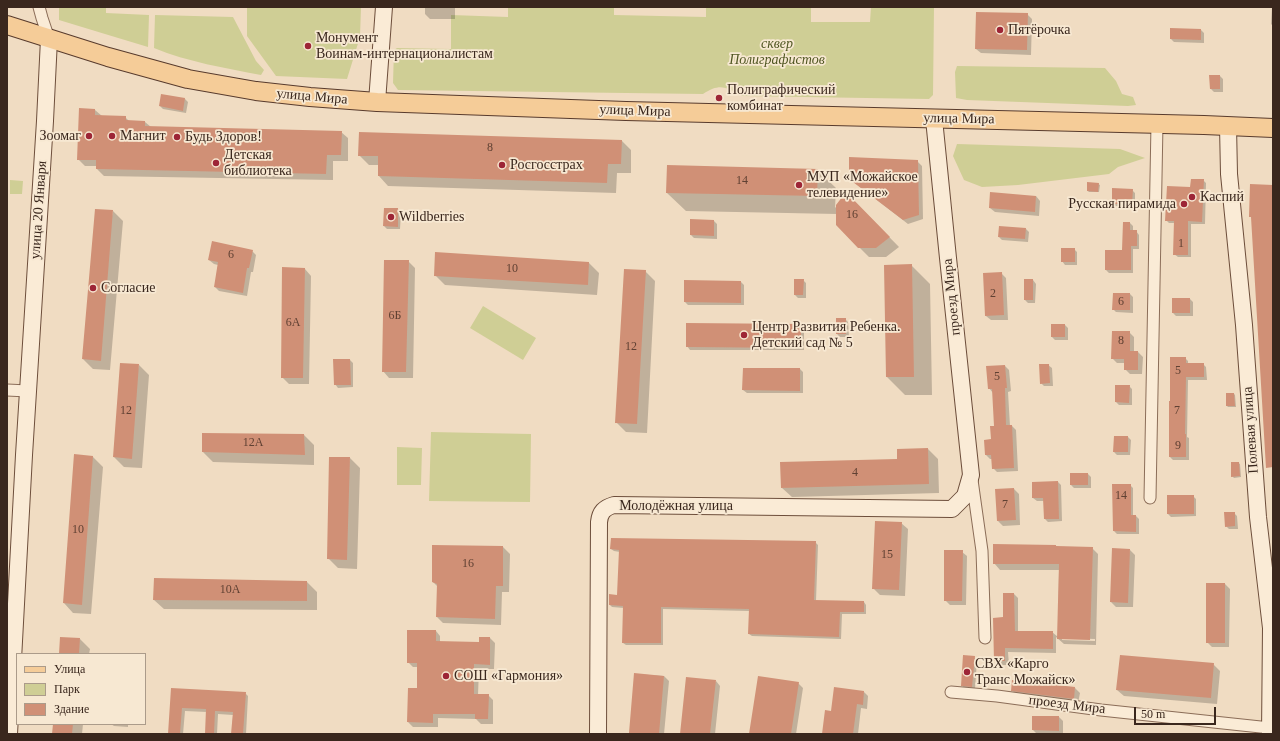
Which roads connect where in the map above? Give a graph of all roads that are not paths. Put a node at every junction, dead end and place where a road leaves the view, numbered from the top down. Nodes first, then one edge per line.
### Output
1 (39, 7) edge
2 (384, 7) edge
3 (7, 25) edge
4 (49, 38) junction
5 (377, 102) junction
6 (934, 119) junction
7 (1157, 124) junction
8 (1228, 126) junction
9 (1273, 128) edge
10 (7, 390) edge
11 (28, 391) junction
12 (971, 475) junction
13 (1150, 498) dead end
14 (952, 509) joint
15 (985, 638) dead end
16 (951, 692) dead end
17 (1270, 731) edge
18 (9, 734) edge
19 (598, 734) edge

1 - 4 street, улица 20 Января
2 - 5 main road
3 - 4 main road, улица Мира
4 - 5 main road, улица Мира
4 - 11 main road, улица 20 Января
5 - 6 main road, улица Мира
6 - 7 main road, улица Мира
6 - 12 main road, проезд Мира
7 - 8 main road, улица Мира
7 - 13 street
8 - 9 main road, улица Мира
8 - 17 main road, Полевая улица
10 - 11 street
11 - 18 main road, улица 20 Января
12 - 14 main road, проезд Мира
12 - 15 street, проезд Мира
14 - 19 main road, Молодёжная улица
16 - 17 street, проезд Мира

